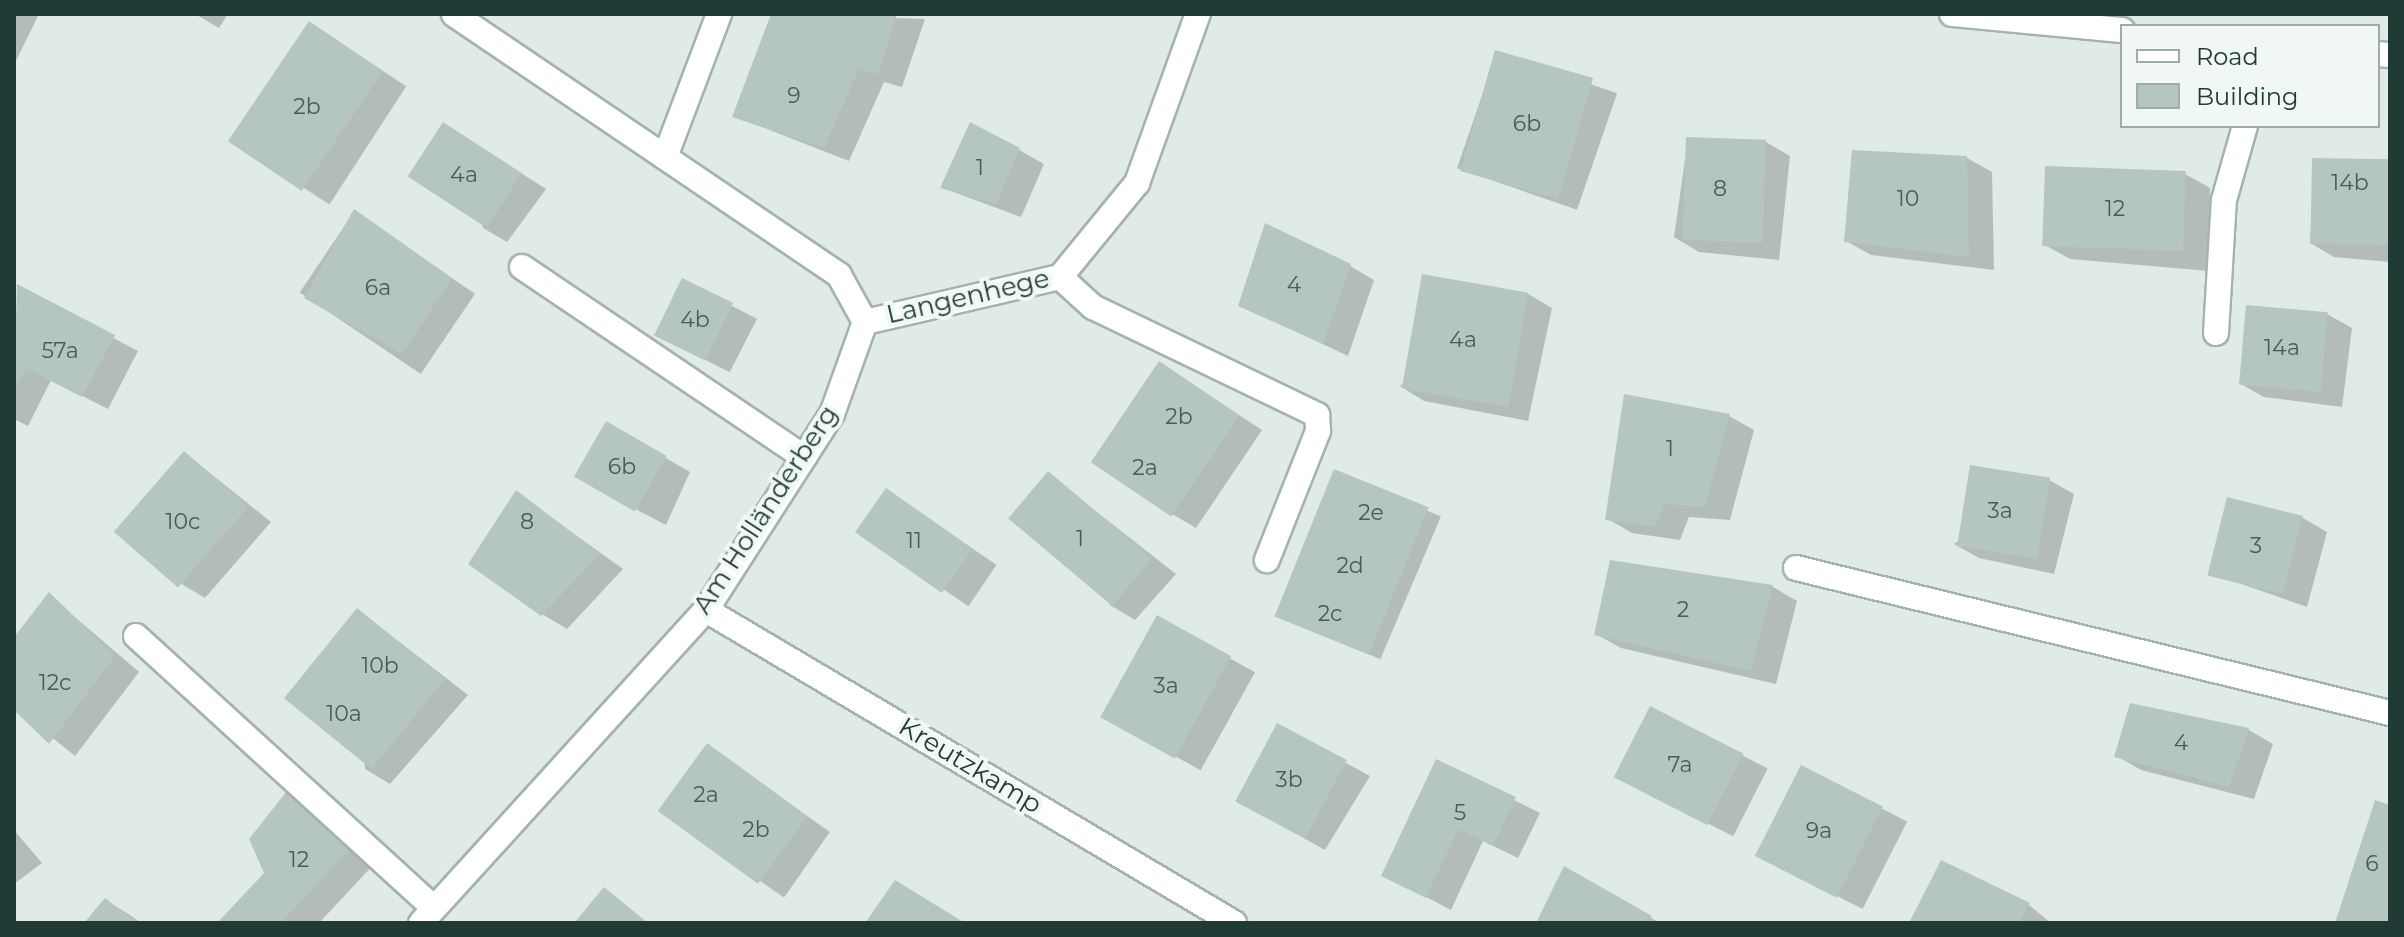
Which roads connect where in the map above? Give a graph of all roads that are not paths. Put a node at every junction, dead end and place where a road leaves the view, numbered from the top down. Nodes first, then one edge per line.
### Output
1 (454, 14) edge
2 (719, 14) edge
3 (1198, 14) edge
4 (1952, 14) edge
5 (2120, 30) edge
6 (2244, 128) edge
7 (665, 157) junction
8 (522, 267) dead end
9 (1060, 277) junction
10 (865, 322) junction
11 (2216, 333) dead end
12 (804, 457) junction
13 (1267, 560) dead end
14 (1796, 568) dead end
15 (706, 610) junction
16 (136, 636) dead end
17 (2390, 713) edge
18 (427, 916) edge
19 (1234, 923) edge

1 - 7 street
2 - 7 street
3 - 9 street, Langenhege
4 - 5 street
6 - 11 street
7 - 10 street
8 - 12 street
9 - 10 street, Langenhege
9 - 13 street
10 - 12 street, Am Holländerberg
12 - 15 street, Am Holländerberg
14 - 17 street
15 - 18 street, Am Holländerberg
15 - 19 street, Kreutzkamp
16 - 18 street

